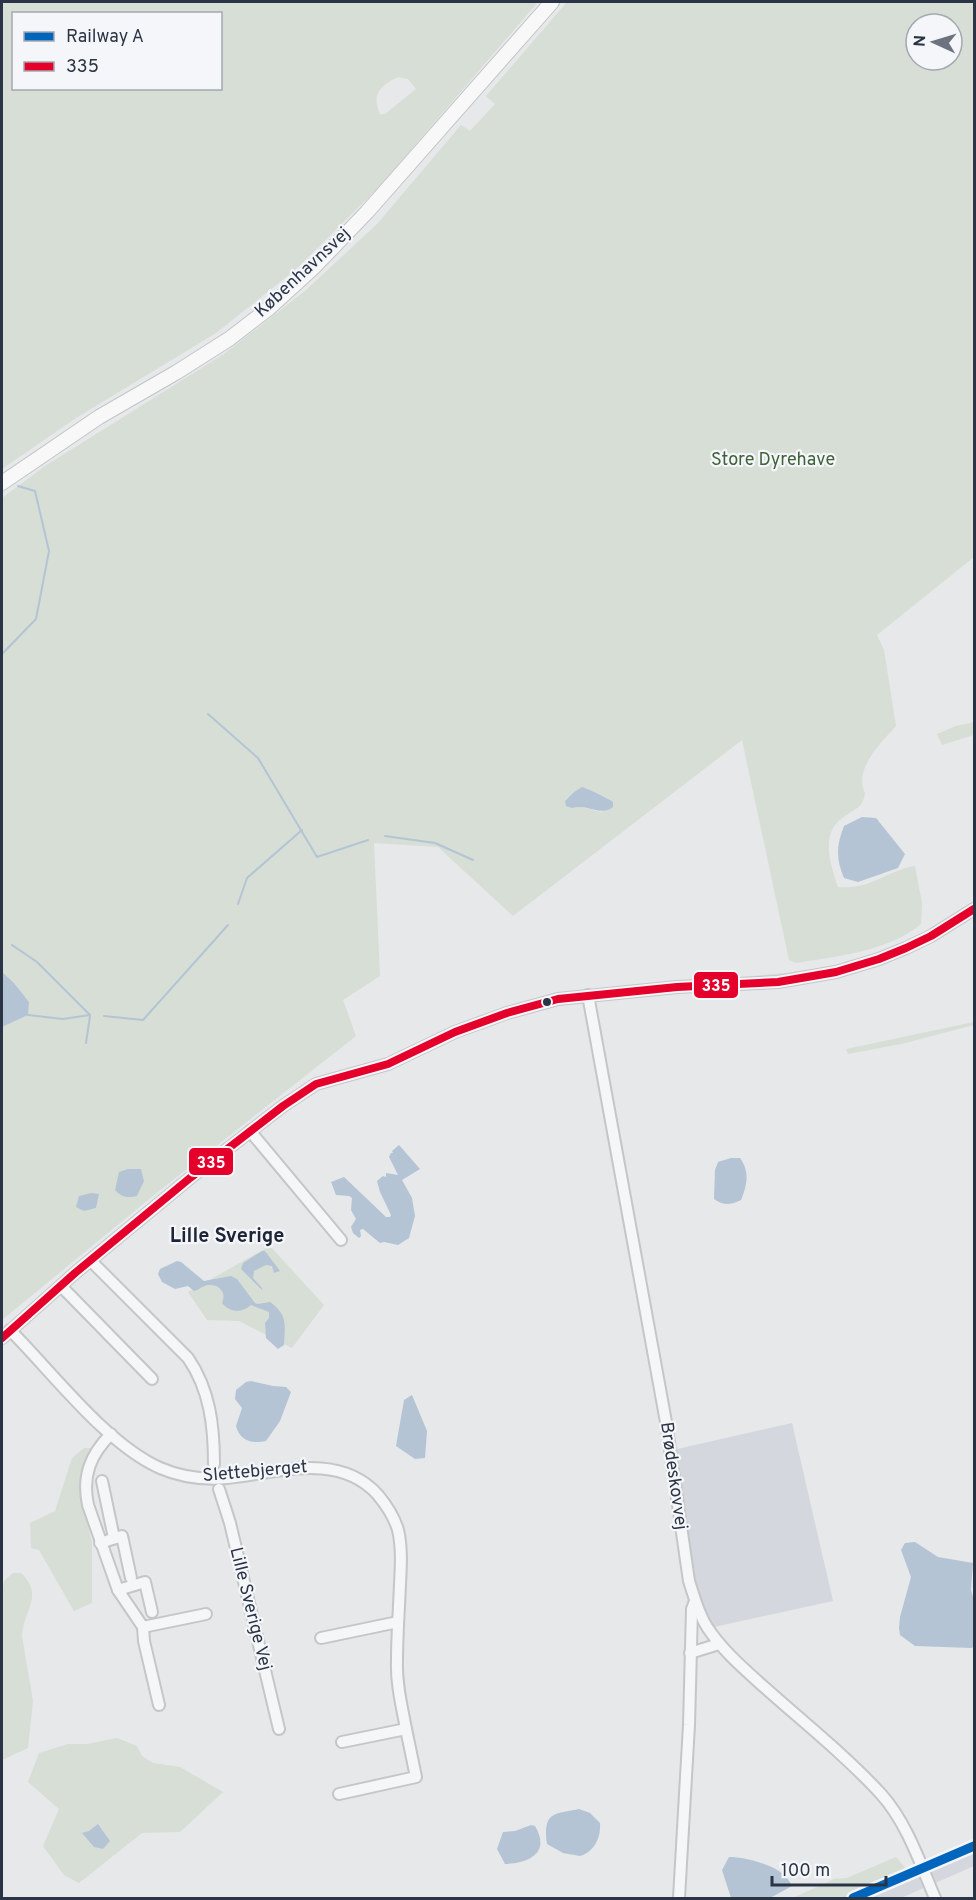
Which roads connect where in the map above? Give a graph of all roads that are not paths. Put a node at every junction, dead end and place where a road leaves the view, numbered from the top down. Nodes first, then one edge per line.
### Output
1 (552, 2) edge
2 (2, 483) edge
3 (975, 909) edge
4 (588, 995) junction
5 (250, 1131) junction
6 (341, 1240) dead end
7 (92, 1261) junction
8 (61, 1286) junction
9 (10, 1330) junction
10 (2, 1338) edge
11 (152, 1379) dead end
12 (111, 1434) junction
13 (214, 1464) dead end
14 (102, 1481) dead end
15 (219, 1489) dead end
16 (114, 1538) junction
17 (100, 1543) junction
18 (131, 1578) dead end
19 (118, 1590) junction
20 (695, 1601) junction
21 (152, 1612) dead end
22 (206, 1614) dead end
23 (398, 1622) junction
24 (143, 1627) junction
25 (321, 1638) dead end
26 (719, 1644) junction
27 (690, 1653) junction
28 (159, 1706) dead end
29 (279, 1729) dead end
30 (406, 1729) junction
31 (342, 1742) dead end
32 (339, 1794) dead end
33 (679, 1899) edge
34 (935, 1899) edge

1 - 2 main road, Københavnsvej
3 - 4 street
4 - 5 street
4 - 20 street, Brødeskovvej
5 - 6 street
5 - 7 street
7 - 8 street
7 - 13 street
8 - 9 street
8 - 11 street
9 - 10 street
9 - 12 street, Slettebjerget
12 - 17 street
12 - 23 street, Slettebjerget
14 - 16 street
15 - 29 street, Lille Sverige Vej
16 - 17 street
16 - 18 street
17 - 19 street
19 - 21 street
19 - 24 street
20 - 26 street, Brødeskovvej
20 - 27 street, Brødeskovvej
22 - 24 street
23 - 25 street
23 - 30 street, Slettebjerget
24 - 28 street
26 - 27 street
26 - 34 street, Brødeskovvej
27 - 33 street, Brødeskovvej
30 - 31 street
30 - 32 street, Slettebjerget

